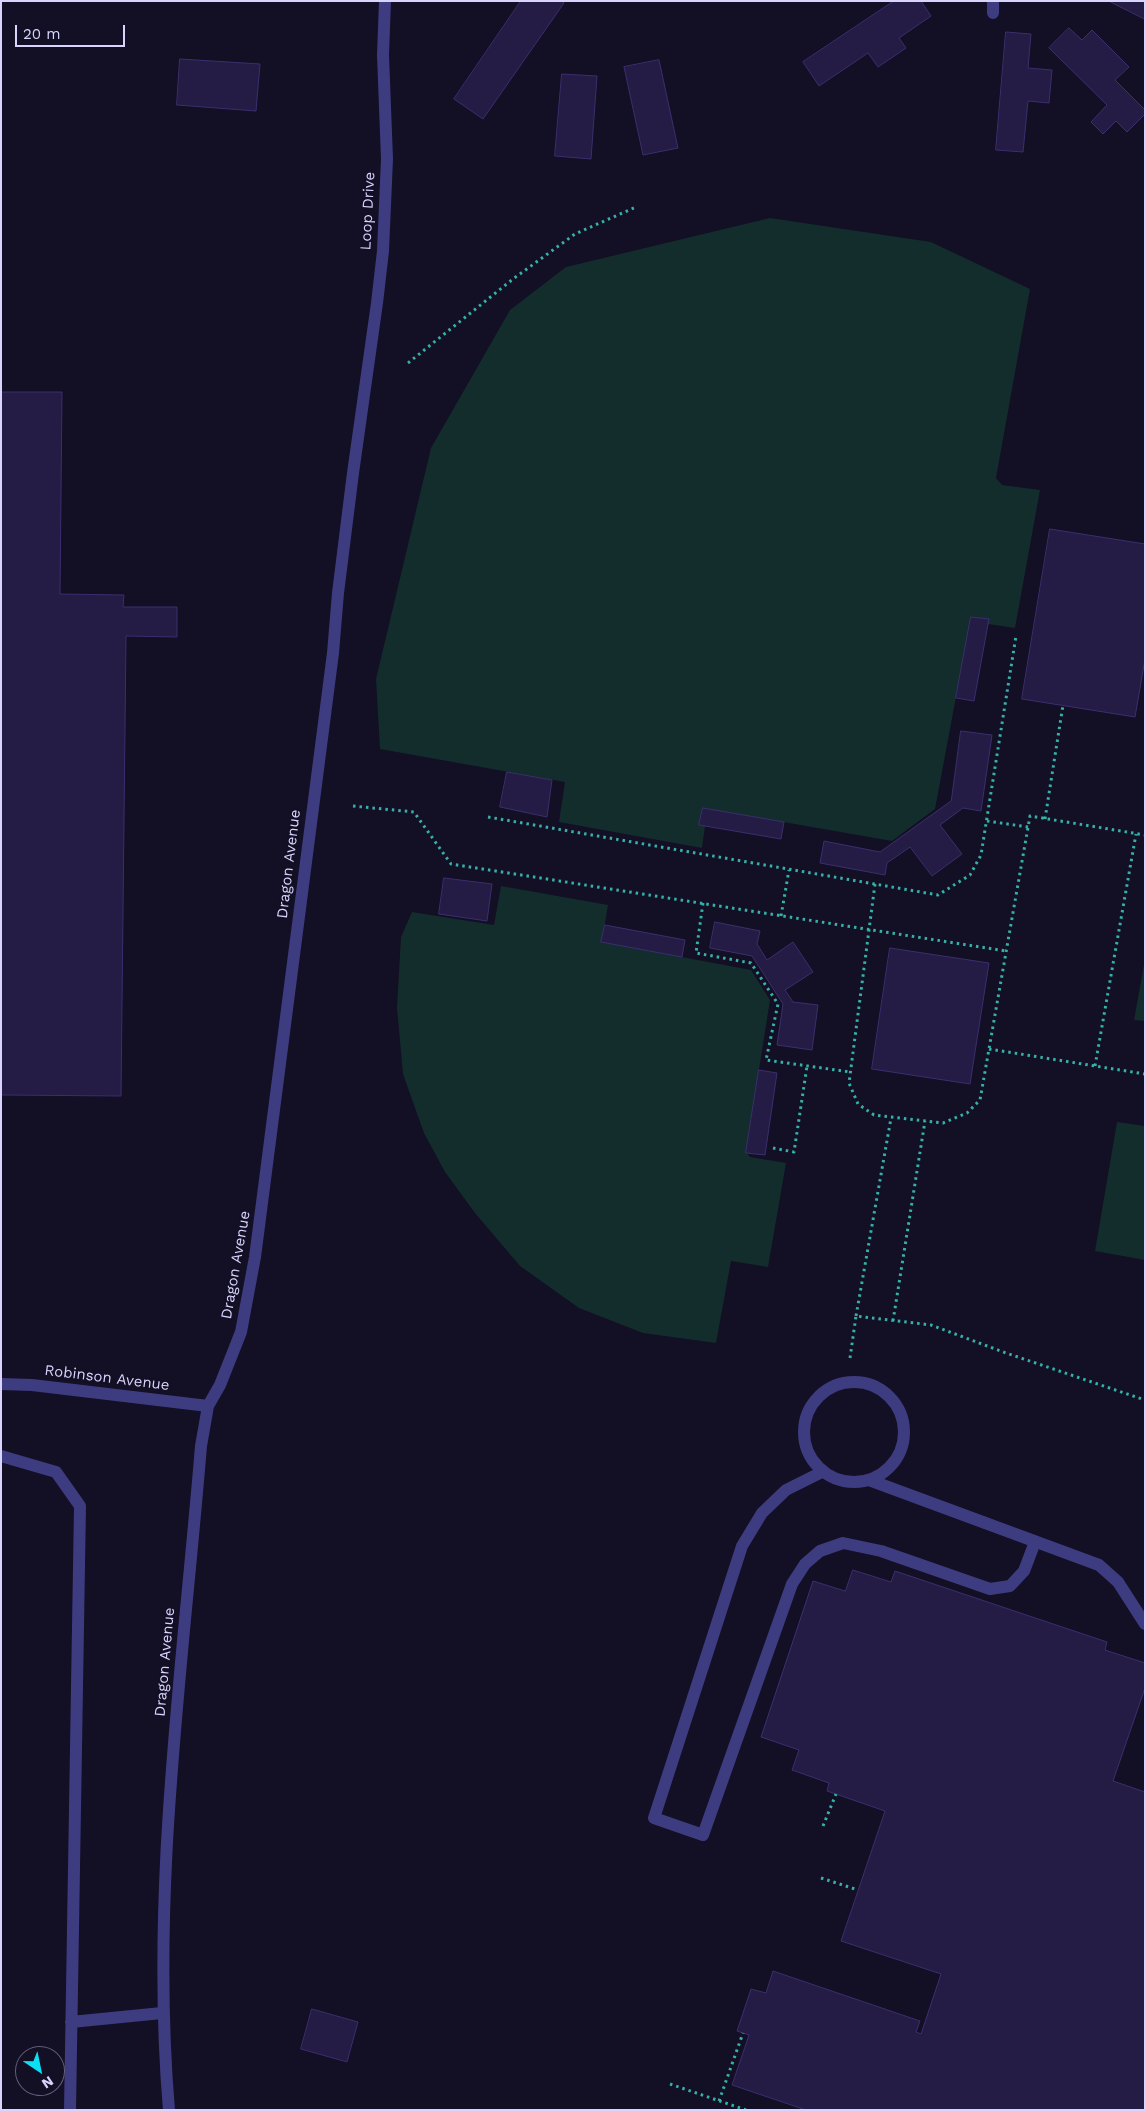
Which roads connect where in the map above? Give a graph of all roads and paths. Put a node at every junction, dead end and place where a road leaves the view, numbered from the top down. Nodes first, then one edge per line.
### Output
1 (384, 1) edge
2 (636, 207) dead end
3 (408, 363) dead end
4 (360, 422) joint
5 (1016, 636) dead end
6 (1063, 705) dead end
7 (353, 806) dead end
8 (488, 817) dead end
9 (1045, 818) junction
10 (987, 821) junction
11 (1028, 827) junction
12 (1136, 834) junction
13 (1145, 835) edge
14 (789, 870) junction
15 (875, 884) junction
16 (703, 904) junction
17 (781, 916) junction
18 (868, 929) junction
19 (1006, 951) junction
20 (989, 1049) junction
21 (807, 1066) junction
22 (1094, 1066) junction
23 (850, 1072) junction
24 (1145, 1074) edge
25 (891, 1117) junction
26 (925, 1121) junction
27 (773, 1148) dead end
28 (856, 1316) junction
29 (893, 1321) junction
30 (850, 1358) dead end
31 (1, 1384) edge
32 (1145, 1400) edge
33 (208, 1406) junction
34 (1, 1456) edge
35 (822, 1472) junction
36 (868, 1480) junction
37 (1035, 1542) junction
38 (1145, 1624) edge
39 (836, 1794) dead end
40 (823, 1826) dead end
41 (820, 1878) dead end
42 (854, 1889) dead end
43 (162, 2013) junction
44 (71, 2022) junction
45 (743, 2033) dead end
46 (670, 2084) dead end
47 (719, 2101) junction
48 (70, 2110) edge
49 (169, 2110) edge
50 (746, 2110) edge

1 - 4 street, Loop Drive
2 - 3 path
4 - 33 street, Dragon Avenue
5 - 10 path
6 - 9 path
7 - 16 path
8 - 14 path
9 - 11 path
9 - 12 path
10 - 11 path
10 - 15 path
11 - 19 path
12 - 13 path
12 - 22 path
14 - 15 path
14 - 17 path
15 - 18 path
16 - 17 path
16 - 21 path
17 - 18 path
18 - 19 path
18 - 23 path
19 - 20 path
20 - 22 path
20 - 26 path
21 - 23 path
21 - 27 path
22 - 24 path
23 - 25 path
25 - 26 path
25 - 28 path
26 - 29 path
28 - 29 path
28 - 30 path
29 - 32 path
31 - 33 street, Robinson Avenue
33 - 43 street, Dragon Avenue
34 - 44 street
35 - 36 street
35 - 36 street
35 - 37 street
36 - 37 street
37 - 38 street
39 - 40 path
41 - 42 path
43 - 44 street
43 - 49 street, Dragon Avenue
44 - 48 street
45 - 47 path
46 - 47 path
47 - 50 path

